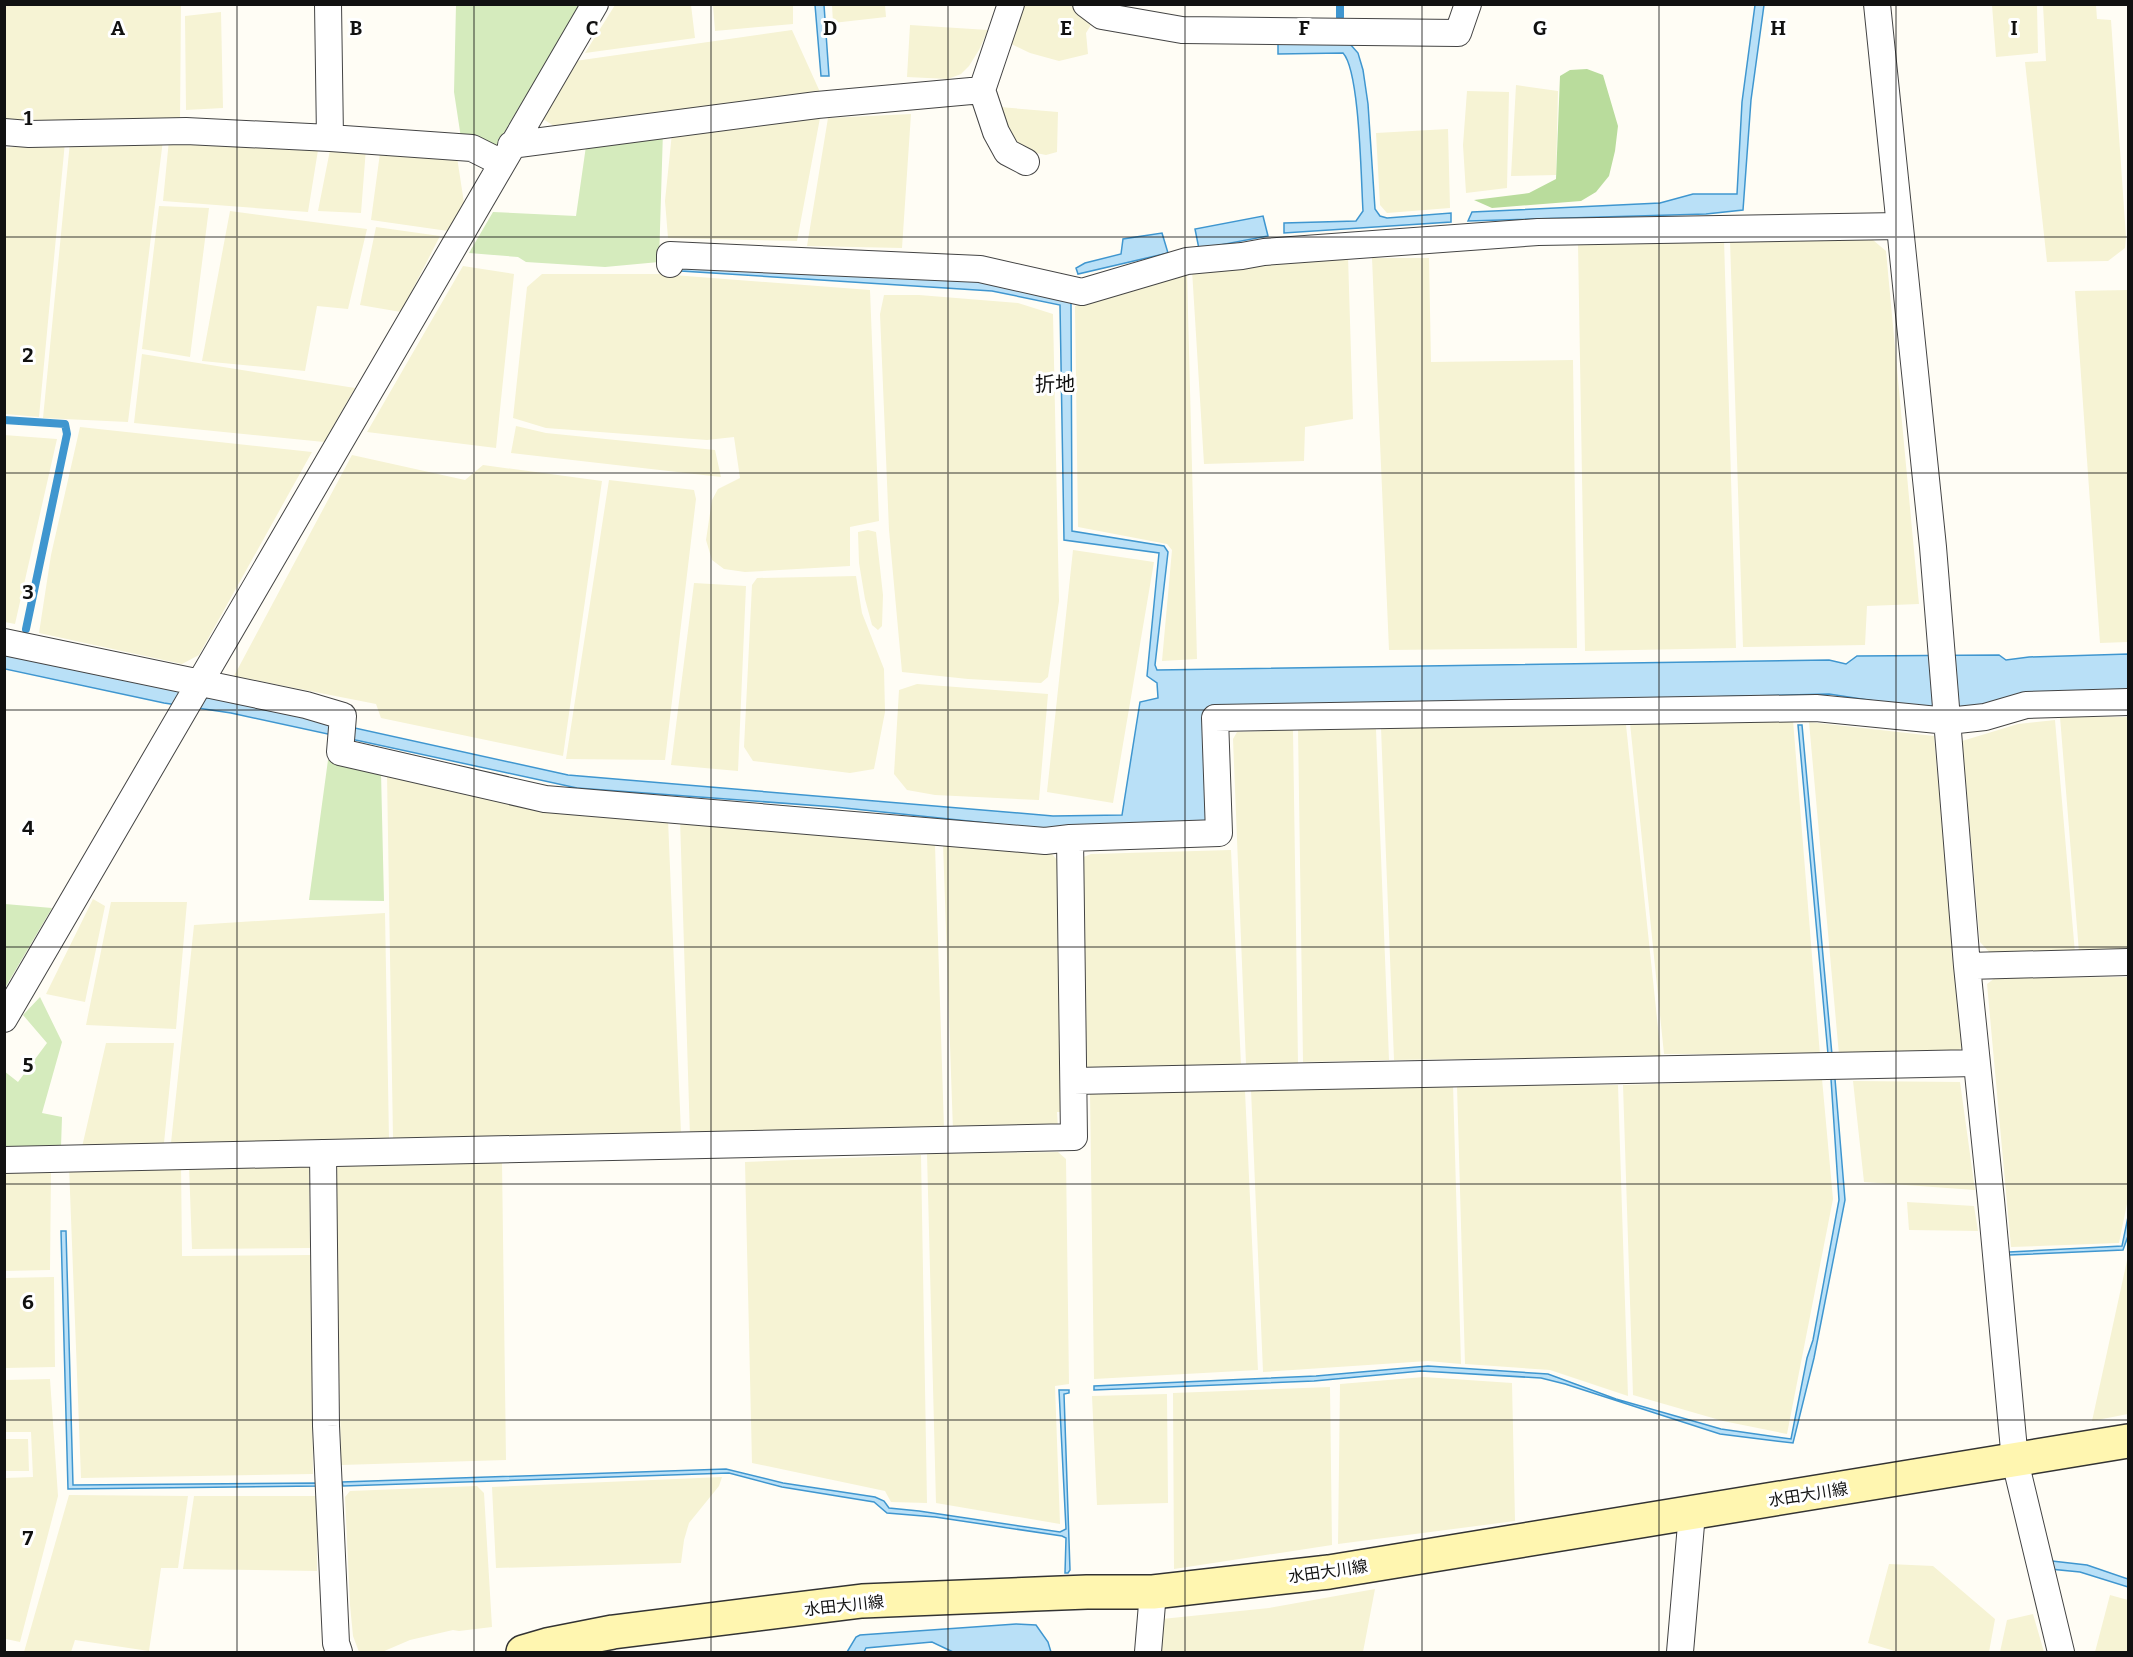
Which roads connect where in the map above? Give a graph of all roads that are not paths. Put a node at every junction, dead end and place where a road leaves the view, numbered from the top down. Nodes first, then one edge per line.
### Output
1 (328, 4) edge
2 (595, 4) edge
3 (1011, 4) edge
4 (1086, 4) edge
5 (1468, 4) edge
6 (1877, 4) edge
7 (982, 90) junction
8 (4, 132) edge
9 (330, 138) junction
10 (507, 154) junction
11 (1026, 162) dead end
12 (1899, 226) junction
13 (670, 264) dead end
14 (4, 642) edge
15 (200, 683) junction
16 (2128, 702) edge
17 (1948, 717) junction
18 (1070, 838) junction
19 (2128, 962) edge
20 (1967, 966) junction
21 (4, 1018) edge
22 (1976, 1063) junction
23 (1074, 1081) junction
24 (322, 1153) junction
25 (4, 1160) edge
26 (2128, 1441) edge
27 (2015, 1461) junction
28 (1692, 1513) junction
29 (1153, 1592) junction
30 (339, 1653) edge
31 (523, 1653) edge
32 (1148, 1653) edge
33 (1680, 1653) edge
34 (2061, 1653) edge

1 - 9 street
2 - 10 street
3 - 7 street
4 - 5 street
6 - 12 street
7 - 10 street
7 - 11 street
8 - 9 street
9 - 10 street
10 - 15 street
12 - 13 street
12 - 17 street
14 - 15 street
15 - 18 street
15 - 21 street
16 - 17 street
17 - 18 street
17 - 20 street
18 - 23 street
19 - 20 street
20 - 22 street
22 - 23 street
22 - 27 street
23 - 24 street
24 - 25 street
24 - 30 street
26 - 27 main road, 水田大川線
27 - 28 main road, 水田大川線
27 - 34 street
28 - 29 main road, 水田大川線
28 - 33 street
29 - 31 main road, 水田大川線
29 - 32 street

